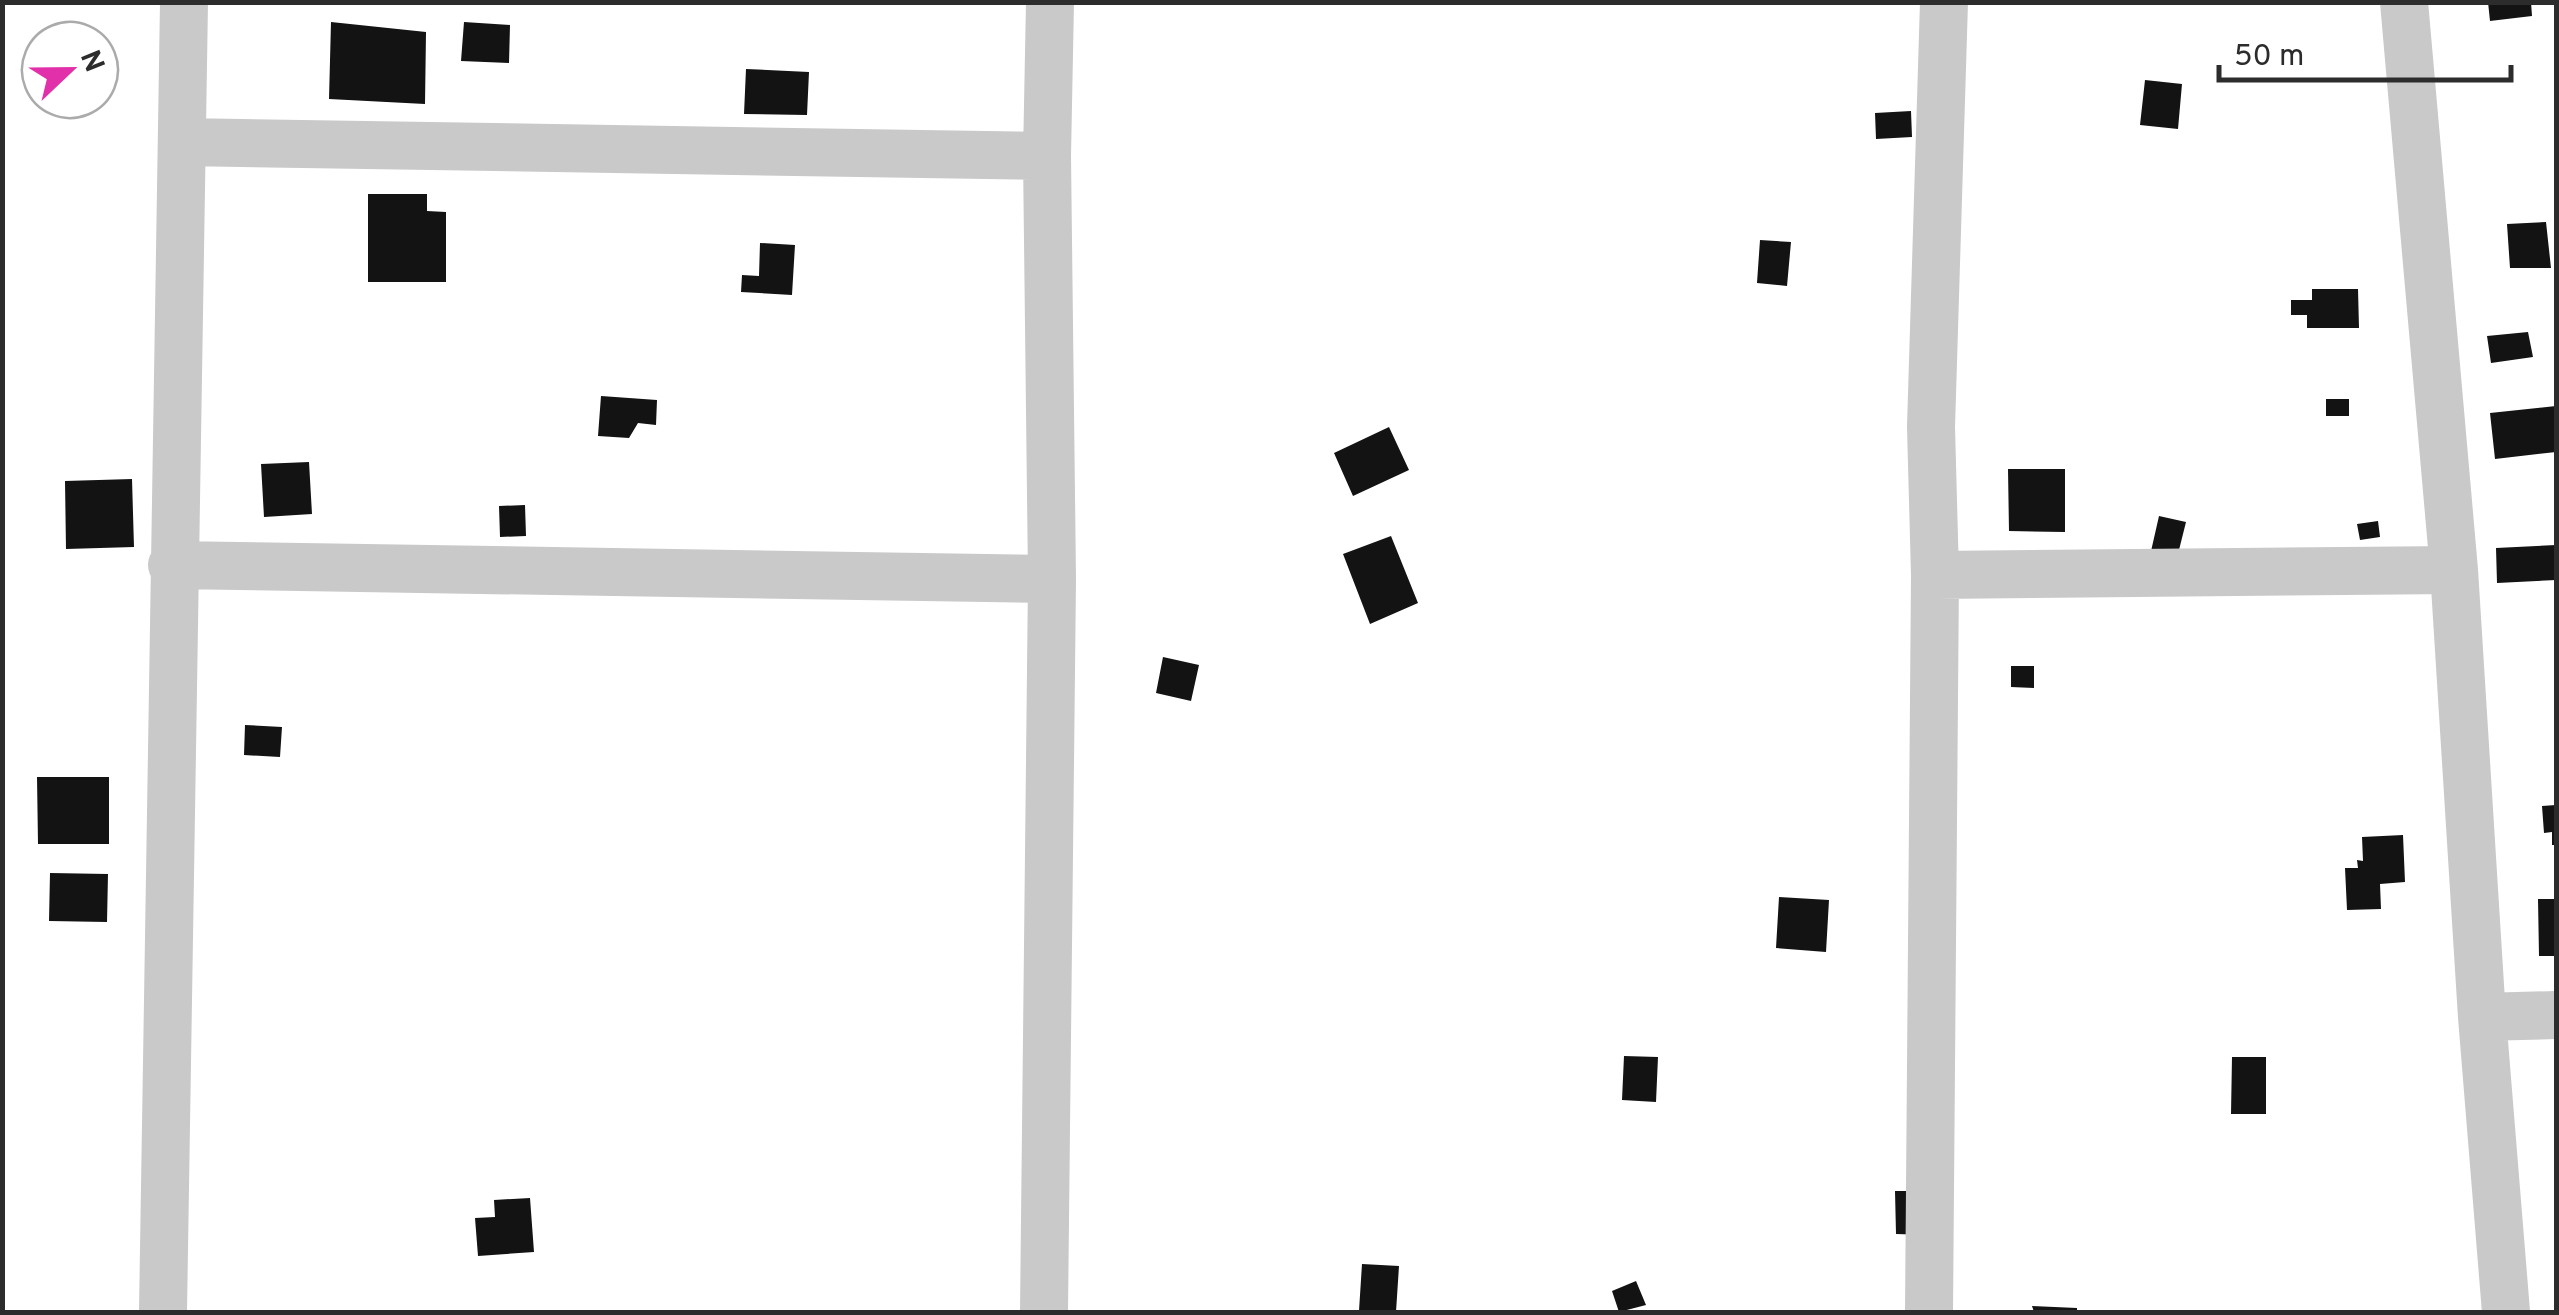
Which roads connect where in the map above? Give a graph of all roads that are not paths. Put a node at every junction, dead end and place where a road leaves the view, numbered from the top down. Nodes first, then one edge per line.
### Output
1 (184, 2) edge
2 (1050, 2) edge
3 (1944, 2) edge
4 (2404, 2) edge
5 (182, 142) junction
6 (1047, 156) junction
7 (172, 565) junction
8 (2454, 570) junction
9 (1934, 575) junction
10 (1052, 578) junction
11 (2556, 1015) edge
12 (2482, 1018) junction
13 (163, 1312) edge
14 (1044, 1312) edge
15 (1929, 1312) edge
16 (2506, 1312) edge

1 - 5 street
2 - 6 street
3 - 9 street
4 - 8 street
5 - 6 street
5 - 7 street
6 - 10 street
7 - 10 street
7 - 13 street
8 - 9 street
8 - 12 street
9 - 15 street
10 - 14 street
11 - 12 street
12 - 16 street

